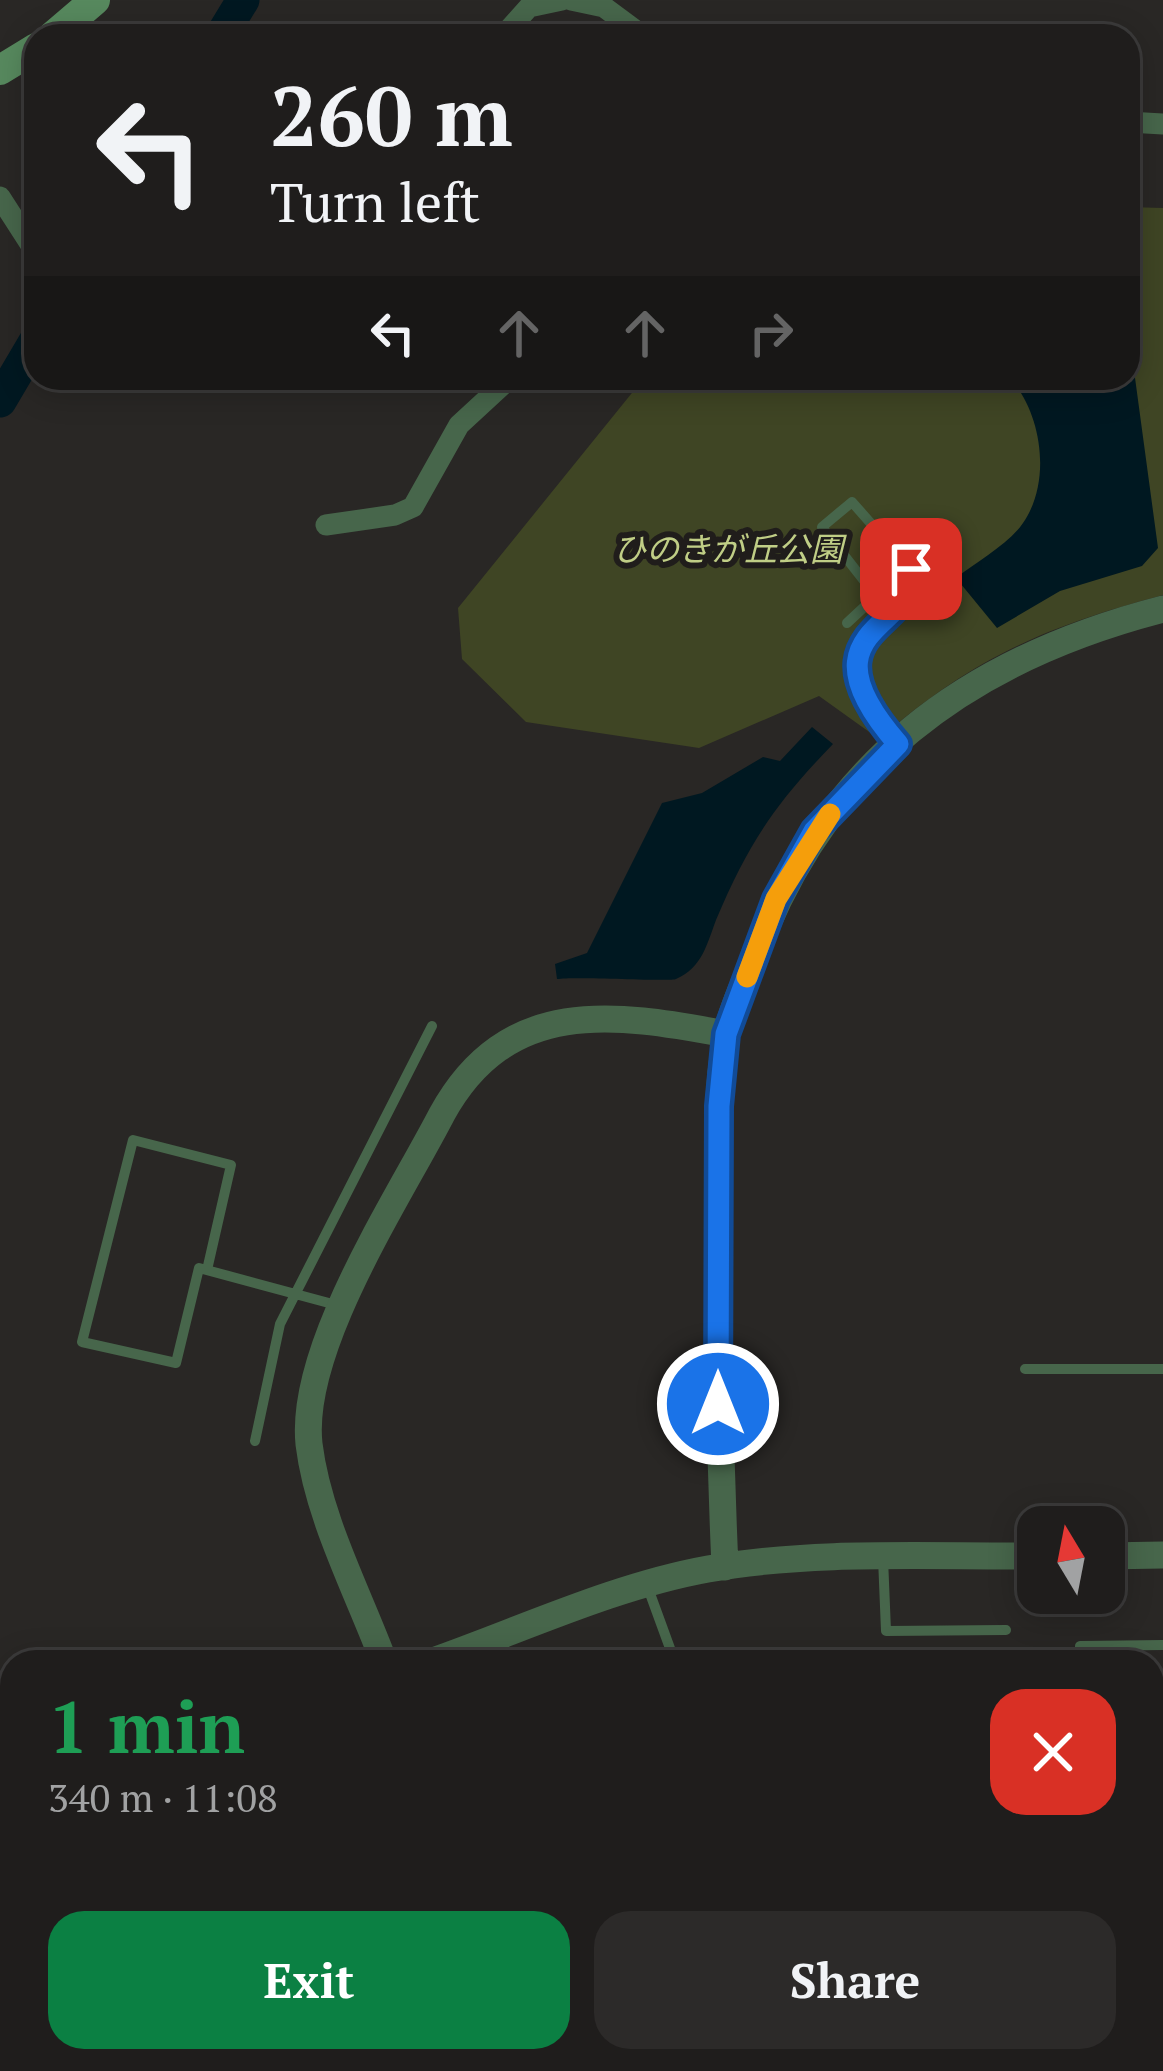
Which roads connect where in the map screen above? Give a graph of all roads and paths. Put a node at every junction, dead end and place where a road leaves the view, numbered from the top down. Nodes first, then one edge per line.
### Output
1 (95, 0) edge
2 (566, 0) edge
3 (67, 24) edge
4 (513, 24) edge
5 (627, 24) edge
6 (0, 197) edge
7 (24, 234) edge
8 (497, 390) edge
9 (326, 525) dead end
10 (876, 596) junction
11 (1163, 609) edge
12 (889, 613) junction
13 (847, 623) dead end
14 (898, 744) junction
15 (432, 1026) dead end
16 (726, 1034) junction
17 (207, 1270) junction
18 (294, 1292) junction
19 (343, 1306) junction
20 (1025, 1369) dead end
21 (1163, 1369) edge
22 (255, 1441) dead end
23 (1163, 1555) edge
24 (1017, 1556) edge
25 (1125, 1556) edge
26 (883, 1558) junction
27 (725, 1567) junction
28 (647, 1585) junction
29 (1006, 1630) dead end
30 (1163, 1645) edge
31 (379, 1650) edge
32 (464, 1650) edge
33 (671, 1650) edge
34 (1080, 1650) edge

1 - 3 main road
2 - 4 street
2 - 5 street
6 - 7 street
8 - 9 street
10 - 12 lane
10 - 12 lane
10 - 13 lane
11 - 14 street
12 - 14 lane
14 - 16 street
15 - 18 lane
16 - 19 street
16 - 27 street
17 - 17 lane
17 - 18 lane
18 - 19 lane
18 - 22 lane
19 - 31 street
20 - 21 lane
23 - 25 street
24 - 26 street
26 - 27 street
26 - 29 lane
27 - 28 street
28 - 32 street
28 - 33 lane
30 - 34 lane

